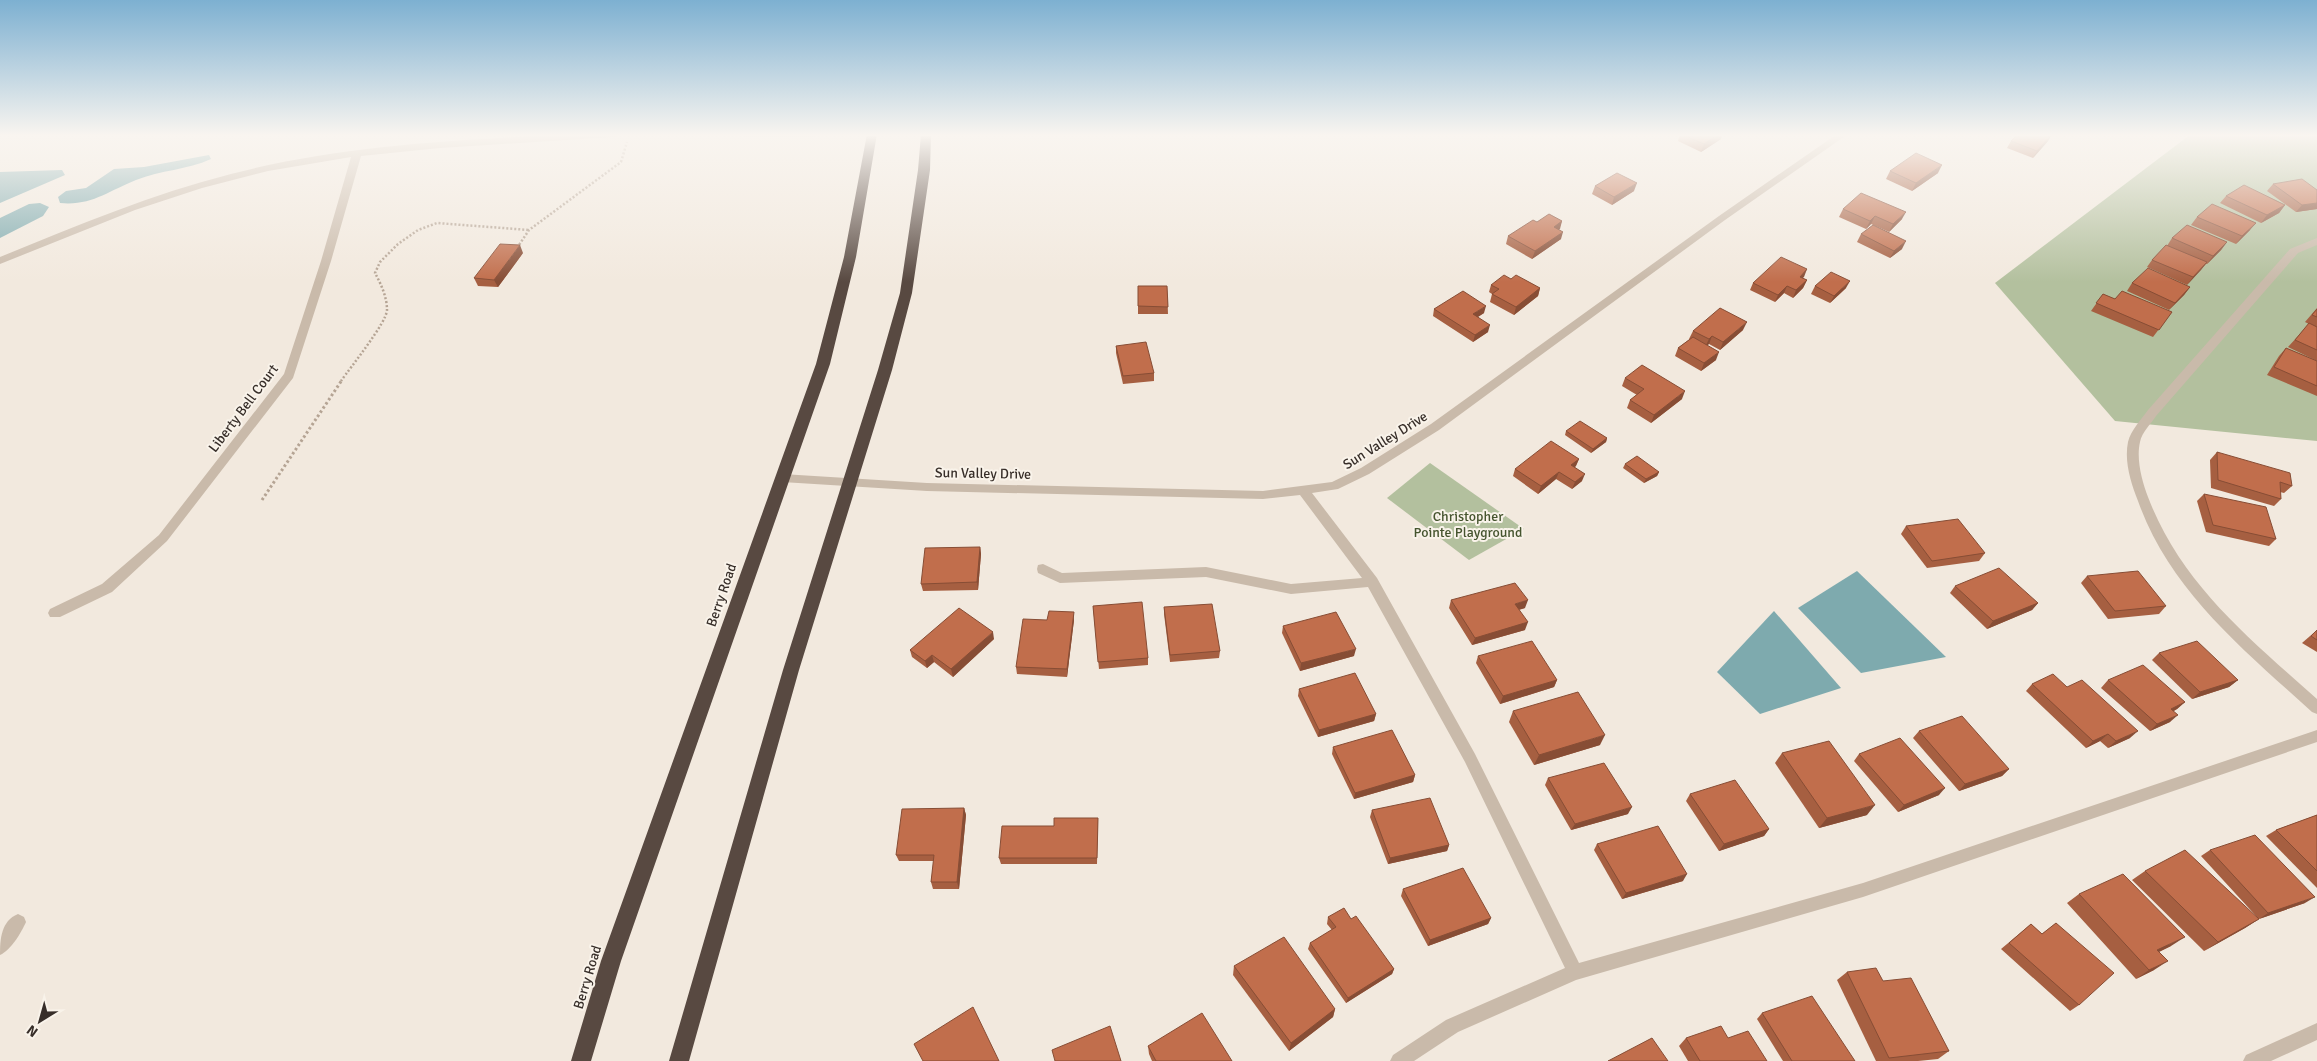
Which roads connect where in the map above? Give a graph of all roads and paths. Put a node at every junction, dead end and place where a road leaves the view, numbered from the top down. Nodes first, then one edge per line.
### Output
1 (212, 184) edge
2 (348, 184) edge
3 (592, 184) edge
4 (863, 184) edge
5 (922, 184) edge
6 (1770, 184) edge
7 (529, 230) junction
8 (2317, 240) edge
9 (514, 252) edge
10 (0, 261) edge
11 (782, 478) junction
12 (850, 483) junction
13 (1304, 491) junction
14 (262, 500) dead end
15 (1043, 569) dead end
16 (1372, 582) junction
17 (55, 613) dead end
18 (2317, 708) edge
19 (2317, 736) edge
20 (18, 922) dead end
21 (0, 947) edge
22 (1575, 972) junction
23 (2317, 1031) edge
24 (581, 1061) edge
25 (680, 1061) edge
26 (1399, 1061) edge
27 (2252, 1061) edge

1 - 10 street
2 - 17 street, Liberty Bell Court
3 - 7 path
4 - 11 highway, Berry Road
5 - 12 highway
6 - 13 street, Sun Valley Drive
7 - 9 path
7 - 14 path
8 - 18 street
11 - 12 street, Sun Valley Drive
11 - 24 highway, Berry Road
12 - 13 street, Sun Valley Drive
12 - 25 highway
13 - 16 street
15 - 16 street
16 - 22 street
19 - 22 street
20 - 21 street
22 - 26 street
23 - 27 street

